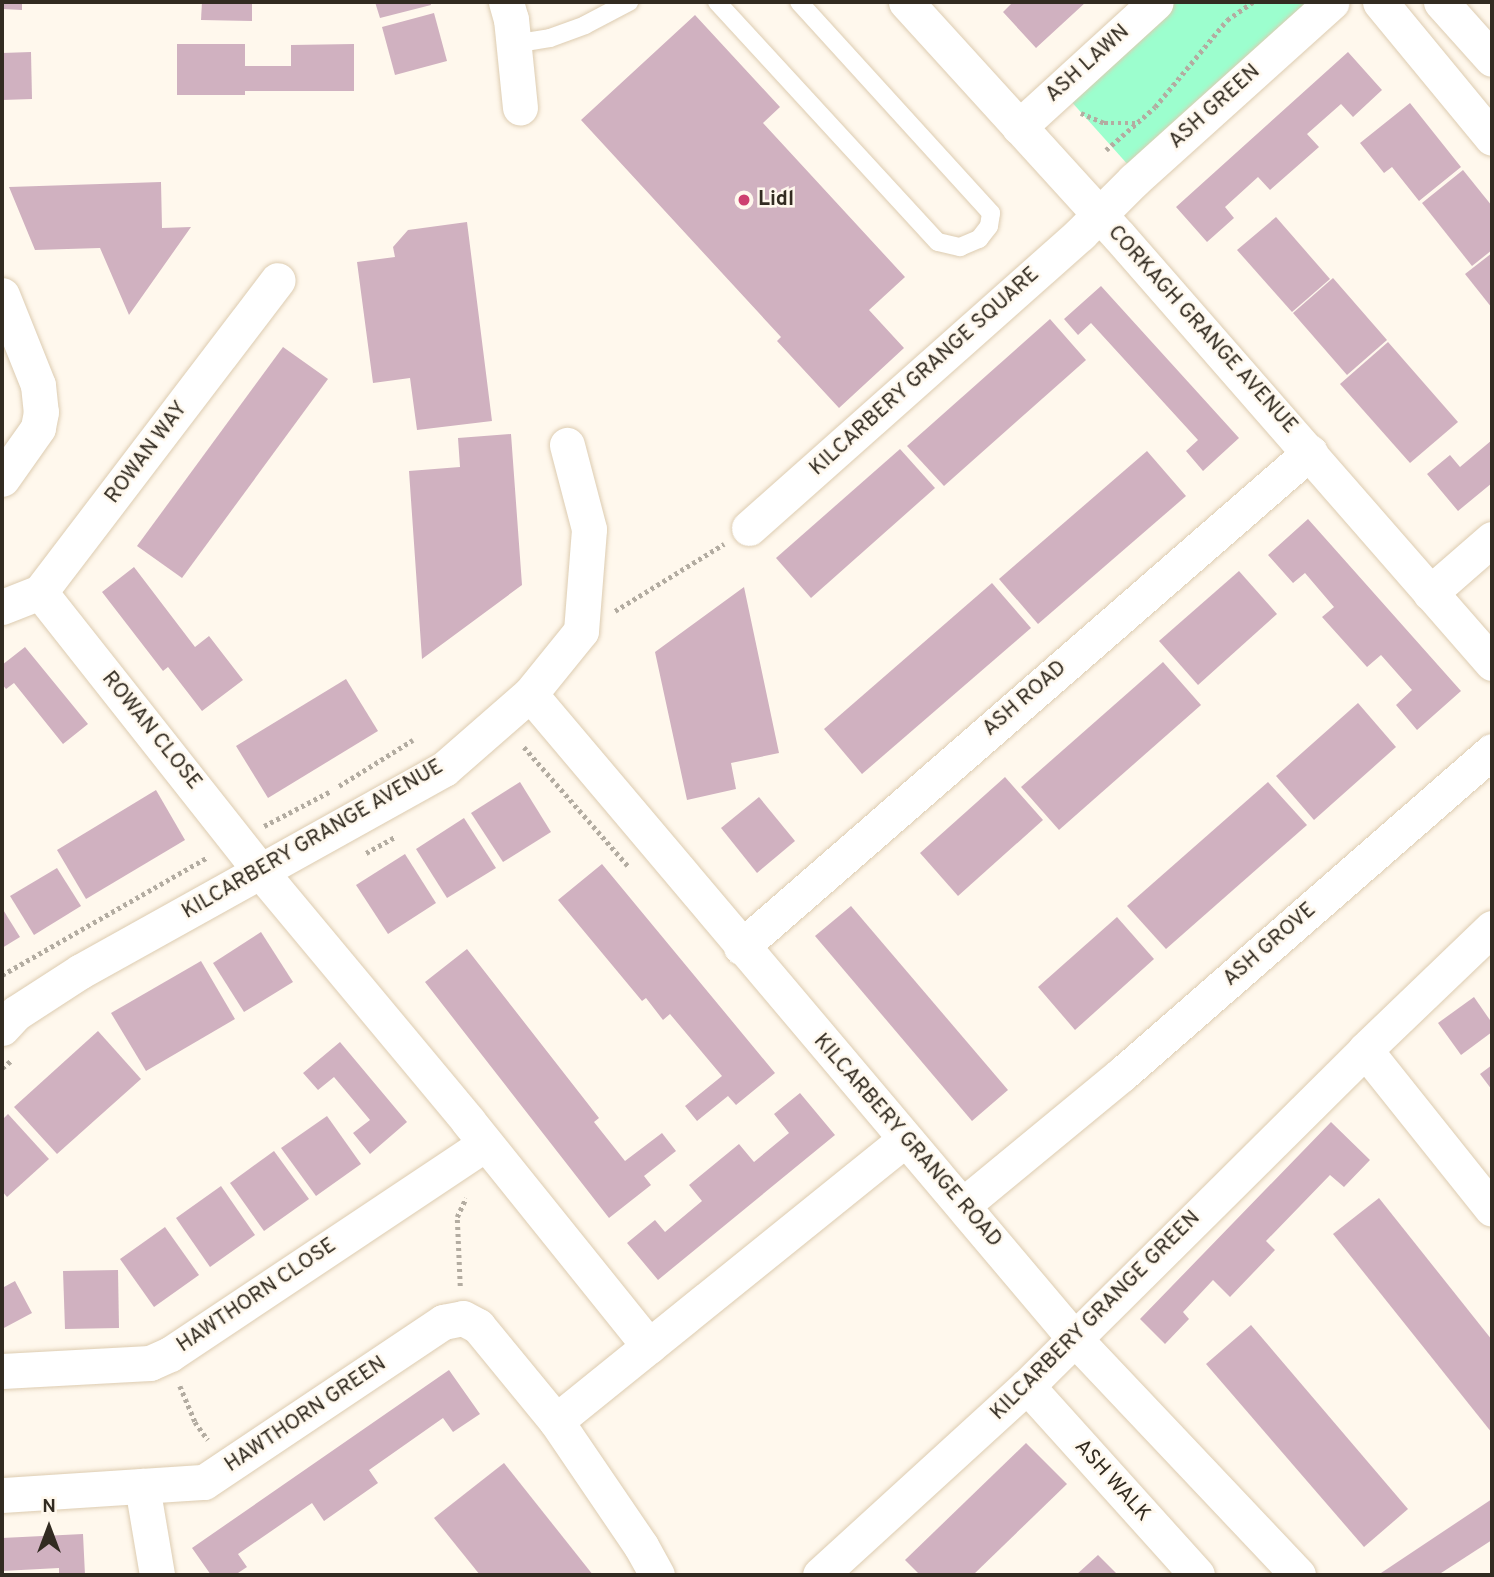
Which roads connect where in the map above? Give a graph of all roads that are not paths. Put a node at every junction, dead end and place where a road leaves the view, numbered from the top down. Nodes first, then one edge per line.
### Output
1 (506, 2) edge
2 (629, 2) edge
3 (718, 2) edge
4 (799, 2) edge
5 (906, 2) edge
6 (1156, 2) edge
7 (1332, 2) edge
8 (1380, 2) edge
9 (1441, 2) edge
10 (513, 44) junction
11 (1492, 60) edge
12 (520, 108) dead end
13 (1019, 127) junction
14 (1492, 138) edge
15 (1099, 214) junction
16 (278, 280) dead end
17 (2, 295) edge
18 (567, 445) dead end
19 (1310, 452) junction
20 (2, 479) edge
21 (749, 528) road end
22 (1492, 540) edge
23 (40, 592) junction
24 (1430, 593) junction
25 (2, 607) edge
26 (1492, 663) edge
27 (530, 694) junction
28 (1492, 751) edge
29 (260, 871) junction
30 (1492, 928) edge
31 (741, 947) junction
32 (2, 1028) edge
33 (1365, 1050) junction
34 (904, 1140) junction
35 (473, 1152) junction
36 (963, 1205) junction
37 (1492, 1209) edge
38 (1074, 1338) junction
39 (649, 1346) junction
40 (2, 1371) edge
41 (1027, 1386) junction
42 (556, 1421) junction
43 (142, 1486) junction
44 (2, 1495) edge
45 (157, 1575) edge
46 (657, 1575) edge
47 (820, 1575) edge
48 (1197, 1575) edge
49 (1298, 1575) edge

1 - 10 street
2 - 10 lane
3 - 4 lane
5 - 13 street, CORKAGH GRANGE AVENUE
6 - 13 street, ASH LAWN
7 - 15 street, ASH GREEN
8 - 14 street
9 - 11 street
10 - 12 street
13 - 15 street, CORKAGH GRANGE AVENUE
15 - 19 street, CORKAGH GRANGE AVENUE
15 - 21 street, KILCARBERY GRANGE SQUARE
16 - 23 street, ROWAN WAY
17 - 20 street
18 - 27 street, KILCARBERY GRANGE AVENUE
19 - 24 street, CORKAGH GRANGE AVENUE
19 - 31 street, ASH ROAD
22 - 24 street
23 - 25 street
23 - 29 street, ROWAN CLOSE
24 - 26 street, CORKAGH GRANGE AVENUE
27 - 29 street, KILCARBERY GRANGE AVENUE
27 - 31 street, KILCARBERY GRANGE ROAD
28 - 36 street, ASH GROVE
29 - 32 street, KILCARBERY GRANGE AVENUE
29 - 35 street
30 - 33 street, KILCARBERY GRANGE GREEN
31 - 34 street, KILCARBERY GRANGE ROAD
33 - 37 street
33 - 38 street, KILCARBERY GRANGE GREEN
34 - 36 street, KILCARBERY GRANGE ROAD
34 - 39 street
35 - 39 street
35 - 40 street, HAWTHORN CLOSE
36 - 38 street, KILCARBERY GRANGE ROAD
38 - 41 street, KILCARBERY GRANGE GREEN
38 - 49 street, KILCARBERY GRANGE ROAD
39 - 42 street
41 - 47 street, KILCARBERY GRANGE GREEN
41 - 48 street, ASH WALK
42 - 43 street, HAWTHORN GREEN
42 - 46 street
43 - 44 street, HAWTHORN GREEN
43 - 45 street

